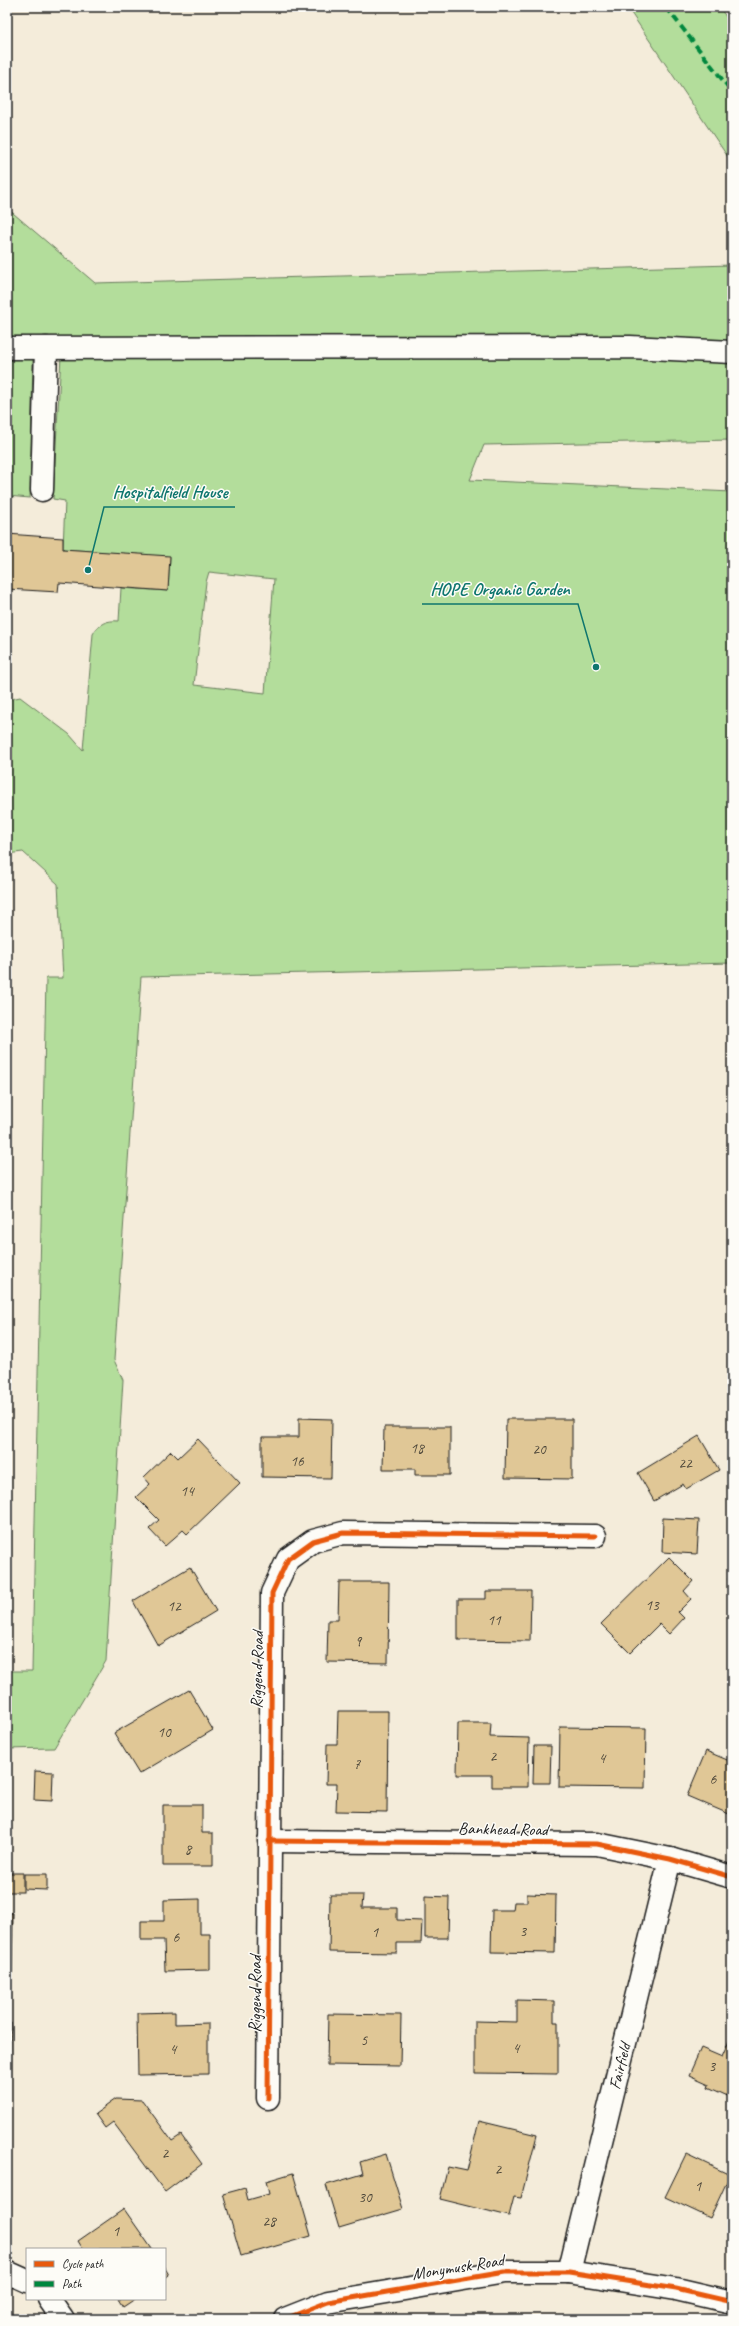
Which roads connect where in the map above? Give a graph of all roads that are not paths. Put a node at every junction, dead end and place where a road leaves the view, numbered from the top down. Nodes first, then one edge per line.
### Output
1 (7, 348) edge
2 (46, 348) junction
3 (732, 352) edge
4 (42, 490) dead end
5 (595, 1536) dead end
6 (269, 1841) junction
7 (670, 1859) junction
8 (732, 1877) edge
9 (268, 2098) dead end
10 (7, 2272) edge
11 (569, 2272) junction
12 (26, 2281) edge
13 (50, 2300) edge
14 (732, 2302) edge
15 (63, 2319) edge
16 (285, 2319) edge

1 - 2 street
2 - 3 street
2 - 4 street
5 - 6 street, Riggend Road
6 - 7 street, Bankhead Road
6 - 9 street, Riggend Road
7 - 8 street, Bankhead Road
7 - 11 street, Fairfield
10 - 12 street
11 - 14 street, Monymusk Road
11 - 16 street, Monymusk Road
13 - 15 street

